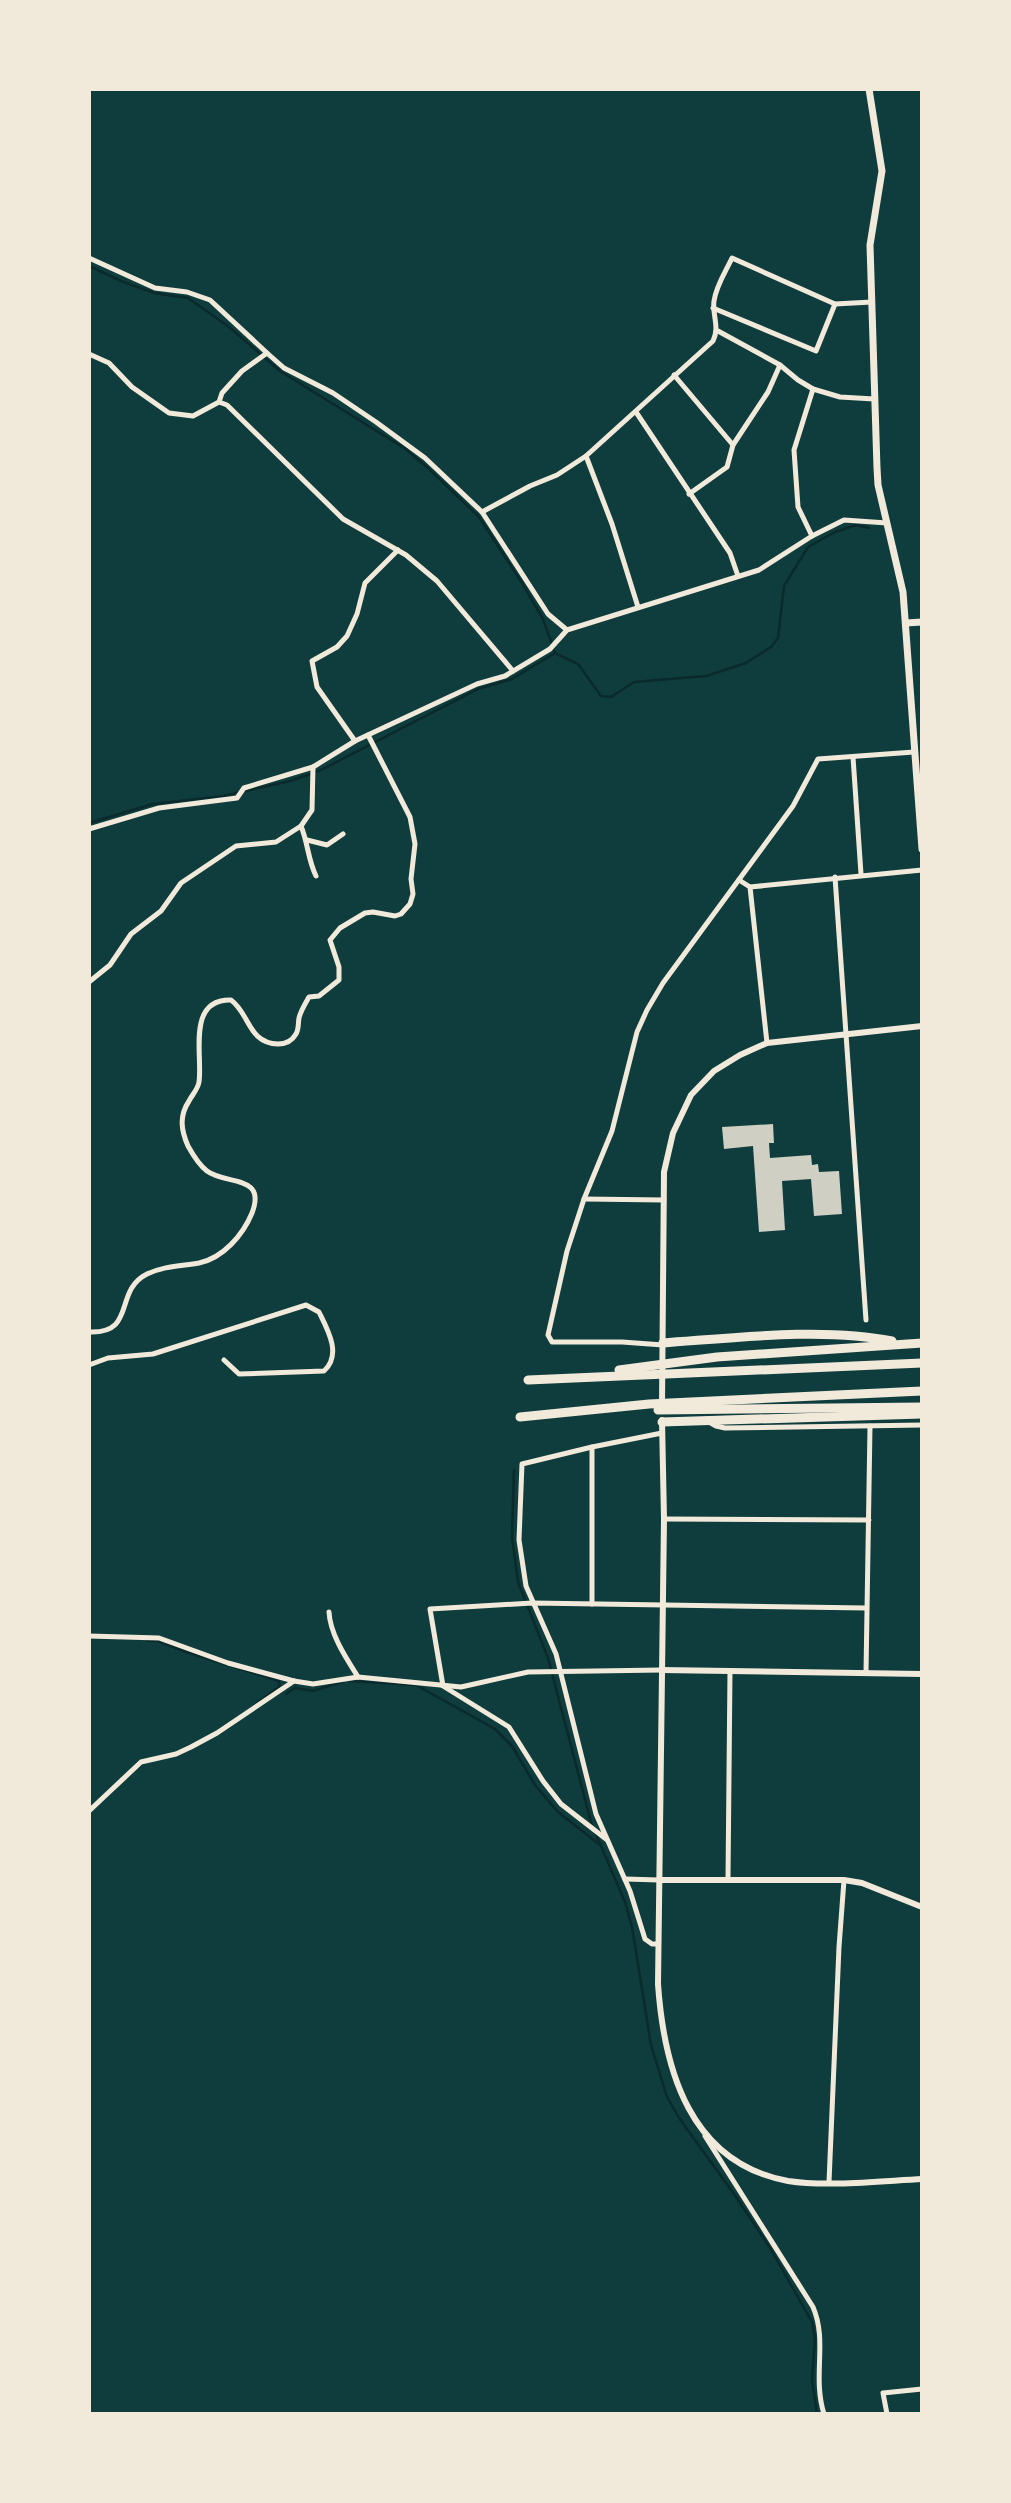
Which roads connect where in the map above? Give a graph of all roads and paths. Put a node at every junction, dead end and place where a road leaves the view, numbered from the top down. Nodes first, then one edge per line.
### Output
1 (869, 89) edge
2 (89, 258) edge
3 (872, 302) junction
4 (835, 304) junction
5 (713, 308) junction
6 (718, 331) junction
7 (267, 352) junction
8 (89, 354) edge
9 (780, 365) junction
10 (674, 375) junction
11 (813, 389) junction
12 (874, 399) junction
13 (219, 402) junction
14 (636, 412) junction
15 (733, 445) junction
16 (586, 456) junction
17 (689, 494) junction
18 (482, 512) junction
19 (888, 523) junction
20 (812, 536) junction
21 (398, 550) junction
22 (737, 576) junction
23 (638, 607) junction
24 (922, 622) edge
25 (906, 623) junction
26 (567, 630) junction
27 (513, 671) junction
28 (369, 737) junction
29 (355, 741) junction
30 (914, 752) junction
31 (853, 757) junction
32 (313, 767) junction
33 (301, 826) junction
34 (89, 829) edge
35 (343, 834) dead end
36 (307, 840) junction
37 (922, 849) edge
38 (922, 870) edge
39 (861, 874) junction
40 (316, 876) dead end
41 (835, 877) junction
42 (739, 880) junction
43 (750, 887) junction
44 (89, 982) edge
45 (922, 1026) edge
46 (846, 1035) junction
47 (767, 1043) junction
48 (584, 1199) junction
49 (664, 1199) junction
50 (866, 1321) dead end
51 (89, 1332) edge
52 (921, 1343) edge
53 (663, 1344) junction
54 (225, 1360) dead end
55 (922, 1363) edge
56 (89, 1365) edge
57 (558, 1378) junction
58 (528, 1380) dead end
59 (922, 1391) edge
60 (920, 1409) edge
61 (559, 1413) junction
62 (520, 1417) dead end
63 (662, 1422) junction
64 (709, 1422) junction
65 (922, 1425) edge
66 (870, 1426) junction
67 (662, 1433) junction
68 (592, 1447) junction
69 (664, 1519) junction
70 (869, 1520) junction
71 (532, 1603) junction
72 (592, 1604) junction
73 (663, 1605) junction
74 (866, 1608) junction
75 (329, 1612) dead end
76 (89, 1636) edge
77 (661, 1670) junction
78 (561, 1671) junction
79 (730, 1671) junction
80 (866, 1673) junction
81 (922, 1674) edge
82 (358, 1677) junction
83 (294, 1681) junction
84 (443, 1686) junction
85 (89, 1811) edge
86 (606, 1839) junction
87 (625, 1879) junction
88 (729, 1879) junction
89 (659, 1880) junction
90 (844, 1880) junction
91 (922, 1907) edge
92 (658, 1944) junction
93 (688, 2109) junction
94 (922, 2179) edge
95 (829, 2182) junction
96 (922, 2389) edge
97 (824, 2414) edge
98 (887, 2414) edge

1 - 3 main road
2 - 7 street
3 - 4 street
3 - 12 main road
4 - 5 street
4 - 5 street
5 - 6 street
6 - 9 street
6 - 10 street
7 - 13 street
7 - 18 street
8 - 13 street
9 - 11 street
9 - 15 street
10 - 14 street
10 - 15 street
11 - 12 street
11 - 20 street
12 - 19 main road
13 - 21 street
14 - 16 street
14 - 17 street
15 - 17 street
16 - 18 street
16 - 23 street
17 - 22 street
18 - 26 street
19 - 20 street
19 - 25 main road
20 - 22 street
21 - 27 street
21 - 29 street
22 - 23 street
23 - 26 street
24 - 25 main road
25 - 30 main road
26 - 27 street
27 - 28 street
28 - 29 street
28 - 51 street
29 - 32 street
30 - 31 street
30 - 37 main road
31 - 39 street
31 - 42 street
32 - 33 street
32 - 34 street
33 - 36 street
33 - 44 street
35 - 36 street
36 - 40 street
38 - 39 street
39 - 41 street
41 - 43 street
41 - 46 street
42 - 43 street
42 - 48 street
43 - 47 street
45 - 46 street
46 - 47 street
46 - 50 street
47 - 49 street
48 - 49 street
48 - 53 street
49 - 53 street
52 - 53 highway
52 - 57 highway
53 - 63 street
54 - 56 street
55 - 57 highway
57 - 58 highway
59 - 61 highway
60 - 61 highway
60 - 64 highway
61 - 62 highway
63 - 64 highway
63 - 67 street
64 - 66 street
65 - 66 street
66 - 70 street
67 - 68 street
67 - 69 street
68 - 71 street
68 - 72 street
69 - 70 street
69 - 73 street
70 - 74 street
71 - 72 street
71 - 78 street
71 - 84 street
72 - 73 street
73 - 74 street
73 - 77 street
74 - 80 street
75 - 82 street
76 - 83 street
77 - 78 street
77 - 79 street
77 - 89 street
78 - 84 street
78 - 86 street
79 - 80 street
79 - 88 street
80 - 81 street
82 - 83 street
82 - 84 street
83 - 85 street
84 - 86 street
86 - 87 street
87 - 89 street
87 - 92 street
88 - 89 street
88 - 90 street
89 - 92 street
90 - 91 street
90 - 95 street
92 - 93 street
93 - 95 street
93 - 97 street
94 - 95 street
96 - 98 street

